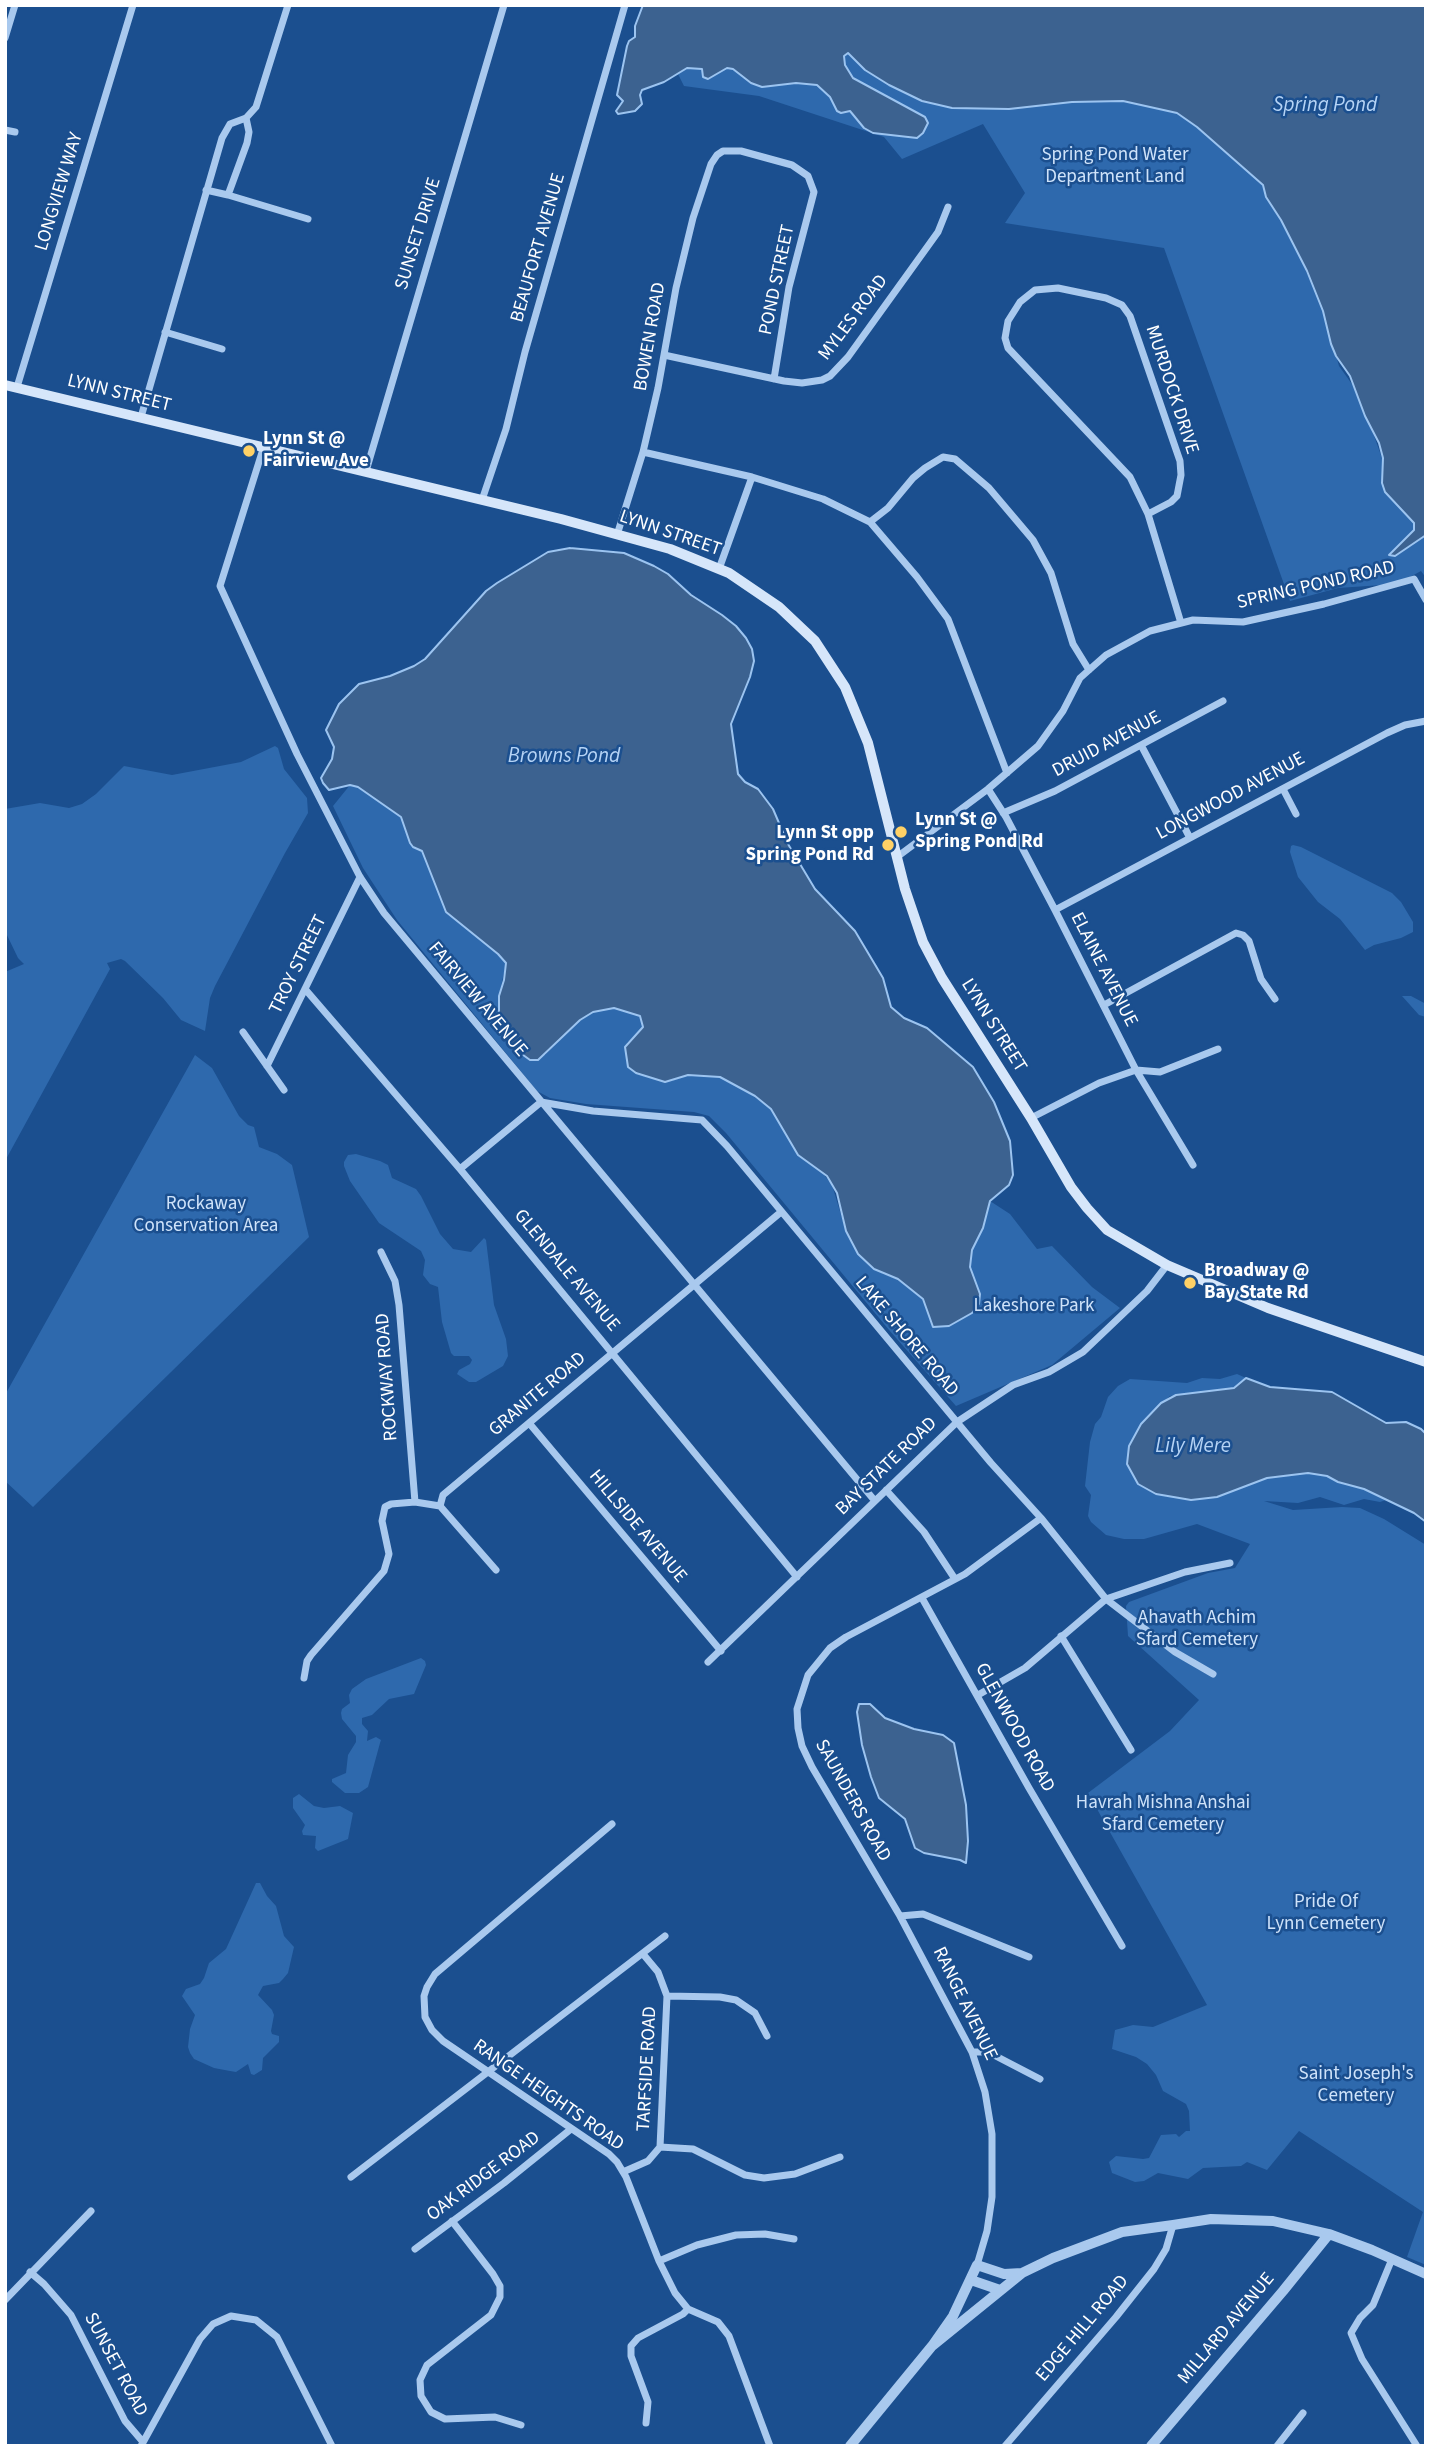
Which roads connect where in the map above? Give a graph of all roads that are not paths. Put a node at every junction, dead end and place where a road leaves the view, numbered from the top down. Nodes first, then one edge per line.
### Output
1 (15, 5) edge
2 (132, 5) edge
3 (288, 5) edge
4 (504, 5) edge
5 (625, 5) edge
6 (5, 38) edge
7 (246, 118) junction
8 (5, 130) edge
9 (15, 132) dead end
10 (723, 151) joint
11 (206, 190) junction
12 (228, 195) junction
13 (948, 207) dead end
14 (308, 219) dead end
15 (165, 332) junction
16 (222, 349) dead end
17 (664, 355) junction
18 (774, 379) junction
19 (11, 386) edge
20 (141, 417) junction
21 (264, 446) junction
22 (643, 452) junction
23 (366, 471) junction
24 (752, 477) junction
25 (482, 499) junction
26 (1148, 514) junction
27 (870, 523) junction
28 (617, 535) junction
29 (719, 569) junction
30 (1426, 600) edge
31 (1181, 623) junction
32 (1089, 670) junction
33 (1223, 701) dead end
34 (1426, 721) edge
35 (1141, 745) junction
36 (1007, 773) junction
37 (988, 789) junction
38 (1283, 789) junction
39 (1003, 813) junction
40 (1296, 814) dead end
41 (1190, 838) junction
42 (897, 857) junction
43 (359, 877) junction
44 (1055, 911) junction
45 (305, 989) junction
46 (1275, 999) dead end
47 (1104, 1005) junction
48 (243, 1032) dead end
49 (1218, 1049) dead end
50 (267, 1066) junction
51 (1136, 1070) junction
52 (284, 1090) dead end
53 (541, 1102) junction
54 (1031, 1118) junction
55 (1193, 1165) dead end
56 (460, 1169) junction
57 (781, 1212) junction
58 (382, 1252) dead end
59 (1167, 1265) junction
60 (694, 1285) junction
61 (614, 1352) junction
62 (1426, 1362) edge
63 (957, 1422) junction
64 (529, 1423) junction
65 (886, 1490) junction
66 (875, 1501) junction
67 (415, 1502) junction
68 (440, 1506) junction
69 (1041, 1518) junction
70 (1230, 1563) dead end
71 (496, 1570) dead end
72 (797, 1577) junction
73 (955, 1579) junction
74 (922, 1598) junction
75 (1106, 1599) junction
76 (1061, 1636) junction
77 (721, 1651) junction
78 (709, 1662) dead end
79 (1213, 1674) dead end
80 (304, 1678) dead end
81 (978, 1695) junction
82 (1131, 1750) dead end
83 (612, 1824) dead end
84 (900, 1916) junction
85 (665, 1936) dead end
86 (1122, 1946) dead end
87 (643, 1954) junction
88 (1029, 1957) dead end
89 (667, 1996) junction
90 (767, 2036) dead end
91 (972, 2052) junction
92 (487, 2071) junction
93 (1040, 2079) dead end
94 (571, 2129) junction
95 (660, 2147) junction
96 (840, 2157) dead end
97 (623, 2172) junction
98 (351, 2177) dead end
99 (91, 2211) dead end
100 (452, 2221) junction
101 (1173, 2225) junction
102 (1329, 2234) junction
103 (794, 2239) dead end
104 (415, 2249) dead end
105 (1392, 2259) junction
106 (659, 2261) junction
107 (978, 2265) junction
108 (30, 2272) junction
109 (1022, 2273) junction
110 (1426, 2274) edge
111 (971, 2280) junction
112 (1000, 2290) junction
113 (5, 2300) edge
114 (688, 2309) junction
115 (932, 2346) junction
116 (1303, 2413) dead end
117 (646, 2423) dead end
118 (521, 2425) dead end
119 (142, 2444) edge
120 (332, 2446) edge
121 (770, 2446) edge
122 (850, 2446) edge
123 (1005, 2446) edge
124 (1151, 2446) edge
125 (1277, 2446) edge
126 (1417, 2446) edge

1 - 6 street
2 - 19 street, LONGVIEW WAY
3 - 7 street
4 - 23 street, SUNSET DRIVE
5 - 25 street, BEAUFORT AVENUE
7 - 11 street
7 - 12 street
8 - 9 street
10 - 17 street, BOWEN ROAD
10 - 18 street, POND STREET
11 - 12 street
11 - 15 street
12 - 14 street
13 - 18 street, MYLES ROAD
15 - 16 street
15 - 20 street
17 - 18 street, MYLES ROAD
17 - 22 street, BOWEN ROAD
19 - 20 main road, LYNN STREET
20 - 21 main road, LYNN STREET
21 - 23 main road, LYNN STREET
21 - 43 street, FAIRVIEW AVENUE
22 - 24 street
22 - 28 street, BOWEN ROAD
23 - 25 main road, LYNN STREET
24 - 27 street
24 - 29 street
25 - 28 main road, LYNN STREET
26 - 26 street, MURDOCK DRIVE
26 - 31 street, MURDOCK DRIVE
27 - 32 street
27 - 36 street
28 - 29 main road, LYNN STREET
29 - 42 main road, LYNN STREET
30 - 31 street, SPRING POND ROAD
31 - 32 street, SPRING POND ROAD
32 - 36 street, SPRING POND ROAD
33 - 35 street, DRUID AVENUE
34 - 38 street, LONGWOOD AVENUE
35 - 39 street, DRUID AVENUE
35 - 41 street
36 - 37 street, SPRING POND ROAD
37 - 39 street, ELAINE AVENUE
37 - 42 street, SPRING POND ROAD
38 - 40 street
38 - 41 street, LONGWOOD AVENUE
39 - 44 street, ELAINE AVENUE
41 - 44 street, LONGWOOD AVENUE
42 - 54 main road, LYNN STREET
43 - 45 street, TROY STREET
43 - 53 street, FAIRVIEW AVENUE
44 - 47 street, ELAINE AVENUE
45 - 50 street, TROY STREET
45 - 56 street, GLENDALE AVENUE
46 - 47 street
47 - 51 street, ELAINE AVENUE
48 - 50 street
49 - 51 street
50 - 52 street
51 - 54 street
51 - 55 street, ELAINE AVENUE
53 - 56 street
53 - 57 street, LAKE SHORE ROAD
53 - 60 street, FAIRVIEW AVENUE
54 - 59 main road, LYNN STREET
56 - 61 street, GLENDALE AVENUE
57 - 60 street, GRANITE ROAD
57 - 63 street, LAKE SHORE ROAD
58 - 67 street, ROCKWAY ROAD
59 - 62 main road, LYNN STREET
59 - 63 street, BAY STATE ROAD
60 - 61 street, GRANITE ROAD
60 - 66 street, FAIRVIEW AVENUE
61 - 64 street, GRANITE ROAD
61 - 72 street, GLENDALE AVENUE
63 - 65 street, BAY STATE ROAD
63 - 69 street, LAKE SHORE ROAD
64 - 68 street, GRANITE ROAD
64 - 77 street, HILLSIDE AVENUE
65 - 66 street, BAY STATE ROAD
65 - 73 street
66 - 72 street, BAY STATE ROAD
67 - 68 street
67 - 80 street
68 - 71 street
69 - 73 street, SAUNDERS ROAD
69 - 75 street, LAKE SHORE ROAD
70 - 75 street
72 - 77 street, BAY STATE ROAD
73 - 74 street, SAUNDERS ROAD
74 - 81 street, GLENWOOD ROAD
74 - 84 street, SAUNDERS ROAD
75 - 76 street
75 - 79 street, LAKE SHORE ROAD
76 - 81 street
76 - 82 street
77 - 78 street, BAY STATE ROAD
81 - 86 street, GLENWOOD ROAD
83 - 92 street, RANGE HEIGHTS ROAD
84 - 88 street
84 - 91 street, RANGE AVENUE
85 - 87 street
87 - 89 street, TARFSIDE ROAD
87 - 92 street
89 - 90 street
89 - 95 street, TARFSIDE ROAD
91 - 93 street
91 - 107 street, RANGE AVENUE
92 - 94 street, RANGE HEIGHTS ROAD
92 - 98 street
94 - 97 street, RANGE HEIGHTS ROAD
94 - 100 street, OAK RIDGE ROAD
95 - 96 street
95 - 97 street, TARFSIDE ROAD
97 - 106 street, RANGE HEIGHTS ROAD
99 - 108 street
100 - 104 street, OAK RIDGE ROAD
100 - 118 street
101 - 102 street
101 - 109 street
101 - 123 street, EDGE HILL ROAD
102 - 105 street
102 - 124 street, MILLARD AVENUE
103 - 106 street
105 - 110 street
105 - 126 street
106 - 114 street, RANGE HEIGHTS ROAD
107 - 109 street
107 - 111 street, RANGE AVENUE
108 - 113 street
108 - 119 street, SUNSET ROAD
109 - 112 street
111 - 112 street
111 - 115 street, RANGE AVENUE
112 - 115 street
114 - 117 street
114 - 121 street, RANGE HEIGHTS ROAD
115 - 122 street, RANGE AVENUE
116 - 125 street
119 - 120 street

